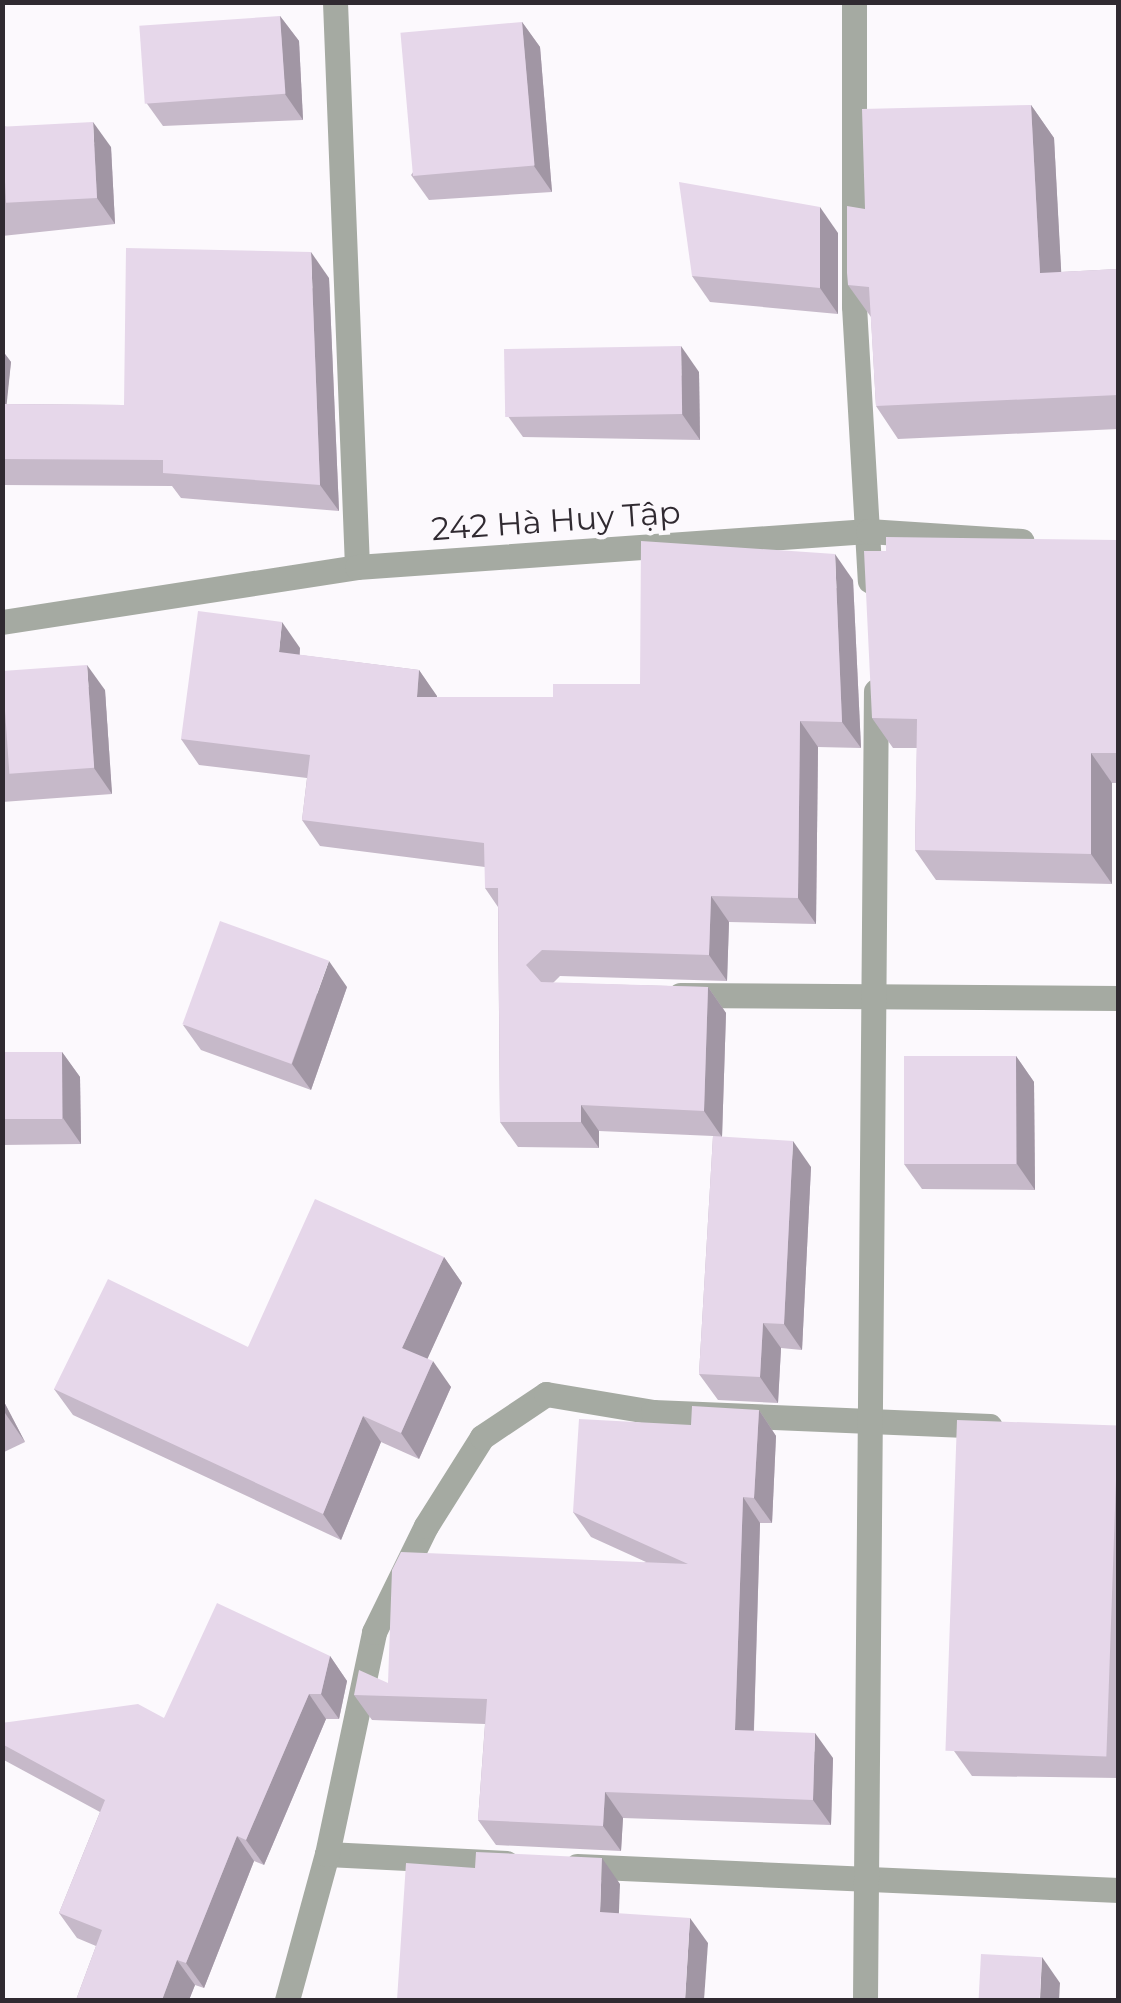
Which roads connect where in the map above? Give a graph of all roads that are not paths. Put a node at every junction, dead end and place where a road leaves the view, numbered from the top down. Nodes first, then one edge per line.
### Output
1 (335, 2) edge
2 (854, 2) edge
3 (868, 531) junction
4 (1042, 542) edge
5 (357, 567) junction
6 (872, 610) edge
7 (2, 622) edge
8 (874, 668) edge
9 (657, 994) edge
10 (1118, 998) edge
11 (870, 1001) junction
12 (874, 1426) junction
13 (1024, 1426) edge
14 (327, 1854) junction
15 (868, 1880) junction
16 (1118, 1890) edge
17 (287, 2000) edge
18 (865, 2000) edge

1 - 5 street
2 - 3 street
3 - 4 street, 242 Hà Huy Tập
3 - 5 street, 242 Hà Huy Tập
3 - 6 street
5 - 7 street, 242 Hà Huy Tập
8 - 11 street
9 - 11 street
10 - 11 street
11 - 12 street
12 - 13 street
12 - 14 street
12 - 15 street
14 - 15 street
14 - 17 street
15 - 16 street
15 - 18 street

